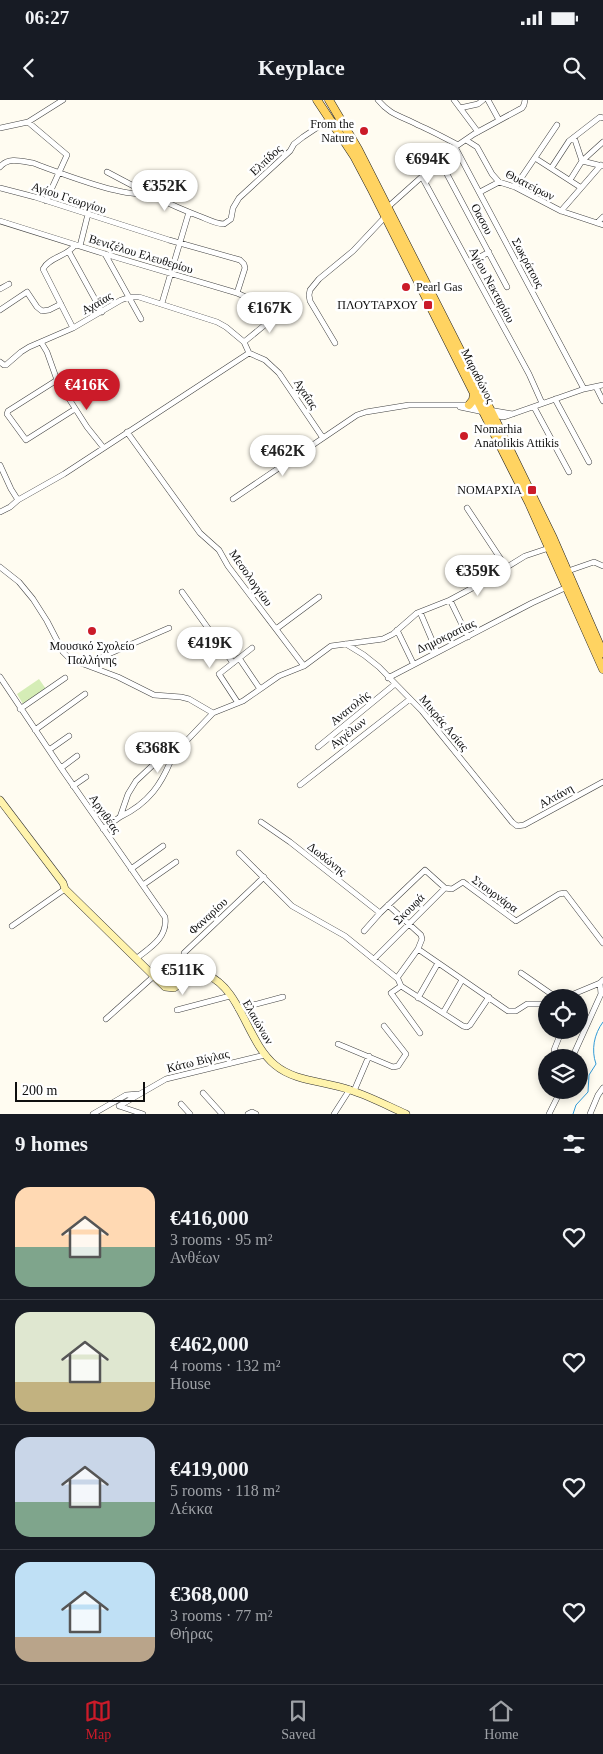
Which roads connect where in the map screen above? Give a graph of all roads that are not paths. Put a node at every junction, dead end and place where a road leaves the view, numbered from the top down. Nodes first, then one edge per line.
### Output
1 (61, 100) edge
2 (317, 100) edge
3 (329, 100) edge
4 (378, 100) edge
5 (454, 100) edge
6 (483, 100) edge
7 (488, 100) edge
8 (525, 100) edge
9 (460, 108) junction
10 (603, 118) edge
11 (330, 119) junction
12 (499, 120) junction
13 (28, 122) junction
14 (557, 125) dead end
15 (0, 128) edge
16 (478, 132) junction
17 (574, 137) junction
18 (466, 140) junction
19 (603, 142) edge
20 (457, 146) junction
21 (535, 158) junction
22 (440, 161) junction
23 (582, 161) junction
24 (602, 165) edge
25 (0, 167) edge
26 (552, 167) junction
27 (107, 172) dead end
28 (60, 173) junction
29 (422, 177) junction
30 (570, 180) junction
31 (499, 182) junction
32 (515, 187) junction
33 (580, 187) junction
34 (0, 188) edge
35 (147, 192) junction
36 (480, 192) junction
37 (46, 201) junction
38 (388, 207) junction
39 (561, 211) junction
40 (188, 212) junction
41 (88, 214) junction
42 (385, 217) junction
43 (603, 217) edge
44 (0, 221) edge
45 (596, 223) junction
46 (603, 225) edge
47 (180, 243) junction
48 (78, 245) junction
49 (69, 252) junction
50 (489, 252) junction
51 (105, 254) junction
52 (469, 263) junction
53 (172, 274) junction
54 (9, 284) dead end
55 (507, 287) dead end
56 (0, 288) edge
57 (237, 293) junction
58 (129, 298) junction
59 (162, 303) junction
60 (61, 304) junction
61 (0, 310) edge
62 (102, 312) junction
63 (141, 319) dead end
64 (73, 328) junction
65 (40, 342) junction
66 (244, 342) junction
67 (335, 343) dead end
68 (251, 354) junction
69 (2, 364) edge
70 (57, 380) junction
71 (603, 384) edge
72 (596, 387) junction
73 (584, 389) junction
74 (474, 393) junction
75 (555, 399) junction
76 (603, 401) edge
77 (542, 404) junction
78 (469, 405) junction
79 (452, 406) junction
80 (534, 407) junction
81 (75, 409) junction
82 (487, 411) junction
83 (513, 414) junction
84 (504, 417) junction
85 (500, 430) junction
86 (127, 432) junction
87 (323, 438) junction
88 (103, 447) junction
89 (589, 462) dead end
90 (1, 468) edge
91 (569, 472) dead end
92 (233, 499) dead end
93 (18, 500) junction
94 (467, 508) dead end
95 (0, 512) edge
96 (553, 546) junction
97 (603, 566) edge
98 (0, 567) edge
99 (506, 567) junction
100 (568, 571) junction
101 (567, 587) junction
102 (182, 592) dead end
103 (319, 597) dead end
104 (450, 600) junction
105 (420, 612) junction
106 (169, 628) dead end
107 (276, 629) junction
108 (397, 630) junction
109 (468, 637) junction
110 (345, 644) junction
111 (252, 648) dead end
112 (437, 652) junction
113 (603, 653) edge
114 (239, 658) junction
115 (232, 663) junction
116 (413, 663) junction
117 (304, 666) junction
118 (96, 668) junction
119 (603, 669) edge
120 (0, 677) edge
121 (65, 678) dead end
122 (388, 678) junction
123 (395, 684) junction
124 (260, 689) junction
125 (85, 694) dead end
126 (410, 699) junction
127 (238, 703) junction
128 (20, 709) junction
129 (212, 713) junction
130 (35, 730) junction
131 (69, 736) dead end
132 (318, 747) dead end
133 (49, 750) junction
134 (174, 754) junction
135 (77, 756) dead end
136 (61, 768) junction
137 (86, 777) dead end
138 (603, 782) edge
139 (300, 785) dead end
140 (73, 786) junction
141 (0, 800) edge
142 (120, 817) junction
143 (261, 822) dead end
144 (517, 826) joint
145 (103, 829) junction
146 (163, 846) dead end
147 (239, 853) dead end
148 (176, 862) dead end
149 (131, 869) junction
150 (264, 877) junction
151 (463, 882) joint
152 (143, 885) junction
153 (445, 888) junction
154 (65, 889) junction
155 (388, 905) junction
156 (380, 913) junction
157 (408, 924) junction
158 (12, 926) dead end
159 (364, 931) dead end
160 (603, 943) edge
161 (418, 949) junction
162 (137, 958) junction
163 (374, 959) junction
164 (438, 963) junction
165 (196, 973) junction
166 (521, 973) dead end
167 (154, 976) junction
168 (397, 978) junction
169 (462, 980) junction
170 (601, 982) edge
171 (401, 986) junction
172 (544, 989) edge
173 (585, 989) edge
174 (230, 996) junction
175 (283, 997) dead end
176 (489, 997) junction
177 (418, 998) junction
178 (538, 1004) edge
179 (238, 1009) junction
180 (177, 1010) dead end
181 (442, 1013) junction
182 (106, 1019) dead end
183 (384, 1026) dead end
184 (420, 1033) dead end
185 (338, 1044) dead end
186 (576, 1049) edge
187 (265, 1055) junction
188 (369, 1056) junction
189 (603, 1088) edge
190 (352, 1090) junction
191 (203, 1093) dead end
192 (138, 1094) junction
193 (556, 1099) edge
194 (181, 1104) dead end
195 (393, 1111) edge
196 (93, 1114) edge
197 (143, 1114) edge
198 (190, 1114) edge
199 (222, 1114) edge
200 (248, 1114) edge
201 (256, 1114) edge
202 (334, 1114) edge
203 (406, 1114) edge
204 (549, 1114) edge
205 (590, 1114) edge

1 - 13 street
2 - 11 main road, Μαραθώνος
3 - 38 main road, Μαραθώνος
4 - 20 street
5 - 9 street
6 - 9 street
7 - 12 street
8 - 12 street
9 - 16 street
10 - 17 street
11 - 40 street, Ελπίδος
11 - 42 main road, Μαραθώνος
12 - 16 street
13 - 15 street
13 - 28 street
14 - 21 street
16 - 18 street
17 - 23 street
17 - 26 street
18 - 20 street
18 - 31 street, Θυατείρων
19 - 23 street
20 - 22 street
20 - 36 street, Σωκράτους
21 - 26 street
21 - 32 street
22 - 29 street
22 - 50 street, Οασου
23 - 24 street
23 - 30 street
24 - 33 street
25 - 28 street
26 - 30 street
27 - 35 street
28 - 35 street
28 - 37 street
29 - 38 street
29 - 52 street, Αγίου Νεκταρίου
30 - 33 street
31 - 32 street, Θυατείρων
31 - 36 street
32 - 39 street, Θυατείρων
33 - 39 street
34 - 37 street, Αγίου Γεωργίου
35 - 40 street
36 - 73 street, Σωκράτους
37 - 41 street, Αγίου Γεωργίου
38 - 82 main road, Μαραθώνος
39 - 45 street, Θυατείρων
40 - 47 street
41 - 47 street, Αγίου Γεωργίου
41 - 48 street
42 - 67 street
42 - 74 main road, Μαραθώνος
43 - 45 street
44 - 48 street, Βενιζέλου Ελευθερίου
45 - 46 street, Θυατείρων
47 - 53 street
47 - 57 street, Αγίου Γεωργίου
48 - 49 street
48 - 51 street, Βενιζέλου Ελευθερίου
49 - 60 street
49 - 62 street
50 - 52 street
50 - 55 street, Οασου
51 - 53 street, Βενιζέλου Ελευθερίου
51 - 58 street
52 - 77 street, Αγίου Νεκταρίου
53 - 57 street, Βενιζέλου Ελευθερίου
53 - 59 street
54 - 56 street
57 - 66 street, Βενιζέλου Ελευθερίου
58 - 59 street, Αχαϊας
58 - 62 street, Αχαϊας
58 - 63 street
59 - 66 street, Αχαϊας
60 - 61 street
60 - 64 street
62 - 64 street, Αχαϊας
64 - 65 street, Αχαϊας
65 - 69 street, Αχαϊας
65 - 70 street
66 - 68 street, Αχαϊας
68 - 86 street
68 - 87 street, Αχαΐας
70 - 81 street
70 - 81 street
71 - 72 street
72 - 73 street
72 - 76 street
73 - 75 street
74 - 78 main road
74 - 82 main road, Μαραθώνος
75 - 77 street
75 - 89 street
77 - 80 street
78 - 79 street
78 - 82 street
79 - 82 street
79 - 87 street
80 - 83 street
80 - 91 street
81 - 88 street
82 - 83 street
82 - 84 street
82 - 85 main road, Μαραθώνος
82 - 96 main road, Μαραθώνος
83 - 84 street
84 - 85 main road
85 - 96 main road, Μαραθώνος
86 - 88 street
86 - 107 street, Μεσολογγίου
87 - 92 street
88 - 93 street
90 - 93 street
93 - 95 street
94 - 99 street
96 - 99 street
96 - 100 main road, Μαραθώνος
96 - 101 main road, Μαραθώνος
97 - 100 street
98 - 118 street
99 - 104 street
100 - 113 main road, Μαραθώνος
101 - 109 street, Δημοκρατίας
101 - 119 main road, Μαραθώνος
102 - 115 street
103 - 107 street
104 - 105 street
104 - 109 street
105 - 108 street
105 - 112 street
106 - 118 street
107 - 117 street, Μεσολογγίου
108 - 110 street
108 - 116 street
109 - 112 street, Δημοκρατίας
110 - 117 street
110 - 122 street, Μικράς Ασίας
111 - 114 street
112 - 116 street, Δημοκρατίας
114 - 115 street
114 - 124 street
115 - 127 street
116 - 122 street, Δημοκρατίας
117 - 124 street
118 - 129 street
120 - 128 street, Αργιθέας
121 - 128 street
122 - 123 street, Μικράς Ασίας
123 - 126 street, Μικράς Ασίας
123 - 132 street, Ανατολής
124 - 127 street
125 - 130 street
126 - 139 street, Αγγέλων
126 - 144 street, Μικράς Ασίας
127 - 129 street
128 - 130 street, Αργιθέας
129 - 134 street
130 - 133 street, Αργιθέας
131 - 133 street
133 - 136 street, Αργιθέας
134 - 142 street
134 - 142 street
135 - 136 street
136 - 140 street, Αργιθέας
137 - 140 street
138 - 144 street, Αλτάνη
140 - 145 street, Αργιθέας
141 - 154 main road
142 - 145 street
143 - 156 street, Δωδώνης
145 - 149 street, Αργιθέας
146 - 149 street
147 - 150 street
148 - 152 street
149 - 152 street, Αργιθέας
150 - 163 street
150 - 165 street, Φαναρίου
151 - 153 street, Σκουφά
151 - 160 street, Στουρνάρα
152 - 162 street, Αργιθέας
153 - 155 street
153 - 157 street, Σκουφά
154 - 158 street
154 - 162 main road
155 - 156 street
155 - 157 street
156 - 159 street
157 - 161 street
157 - 163 street, Σκουφά
161 - 164 street
161 - 168 street
162 - 167 main road
163 - 168 street
164 - 169 street
164 - 177 street
165 - 167 main road
165 - 174 main road, Ελαιώνων
166 - 172 street
167 - 182 street
168 - 171 street
169 - 176 street
169 - 181 street
170 - 173 street
170 - 186 street
171 - 177 street
171 - 184 street
174 - 179 main road, Ελαιώνων
174 - 180 street
175 - 179 street
176 - 178 street
176 - 181 street
177 - 181 street
179 - 187 main road, Ελαιώνων
183 - 188 street
185 - 188 street
187 - 190 main road, Ελαιώνων
187 - 192 street, Κάτω Βίγλας
188 - 190 street
189 - 205 street
190 - 195 main road, Ελαιώνων
190 - 202 street
191 - 199 street
192 - 196 street
192 - 197 street
193 - 204 street
194 - 198 street
195 - 203 main road, Ελαιώνων
200 - 201 street

